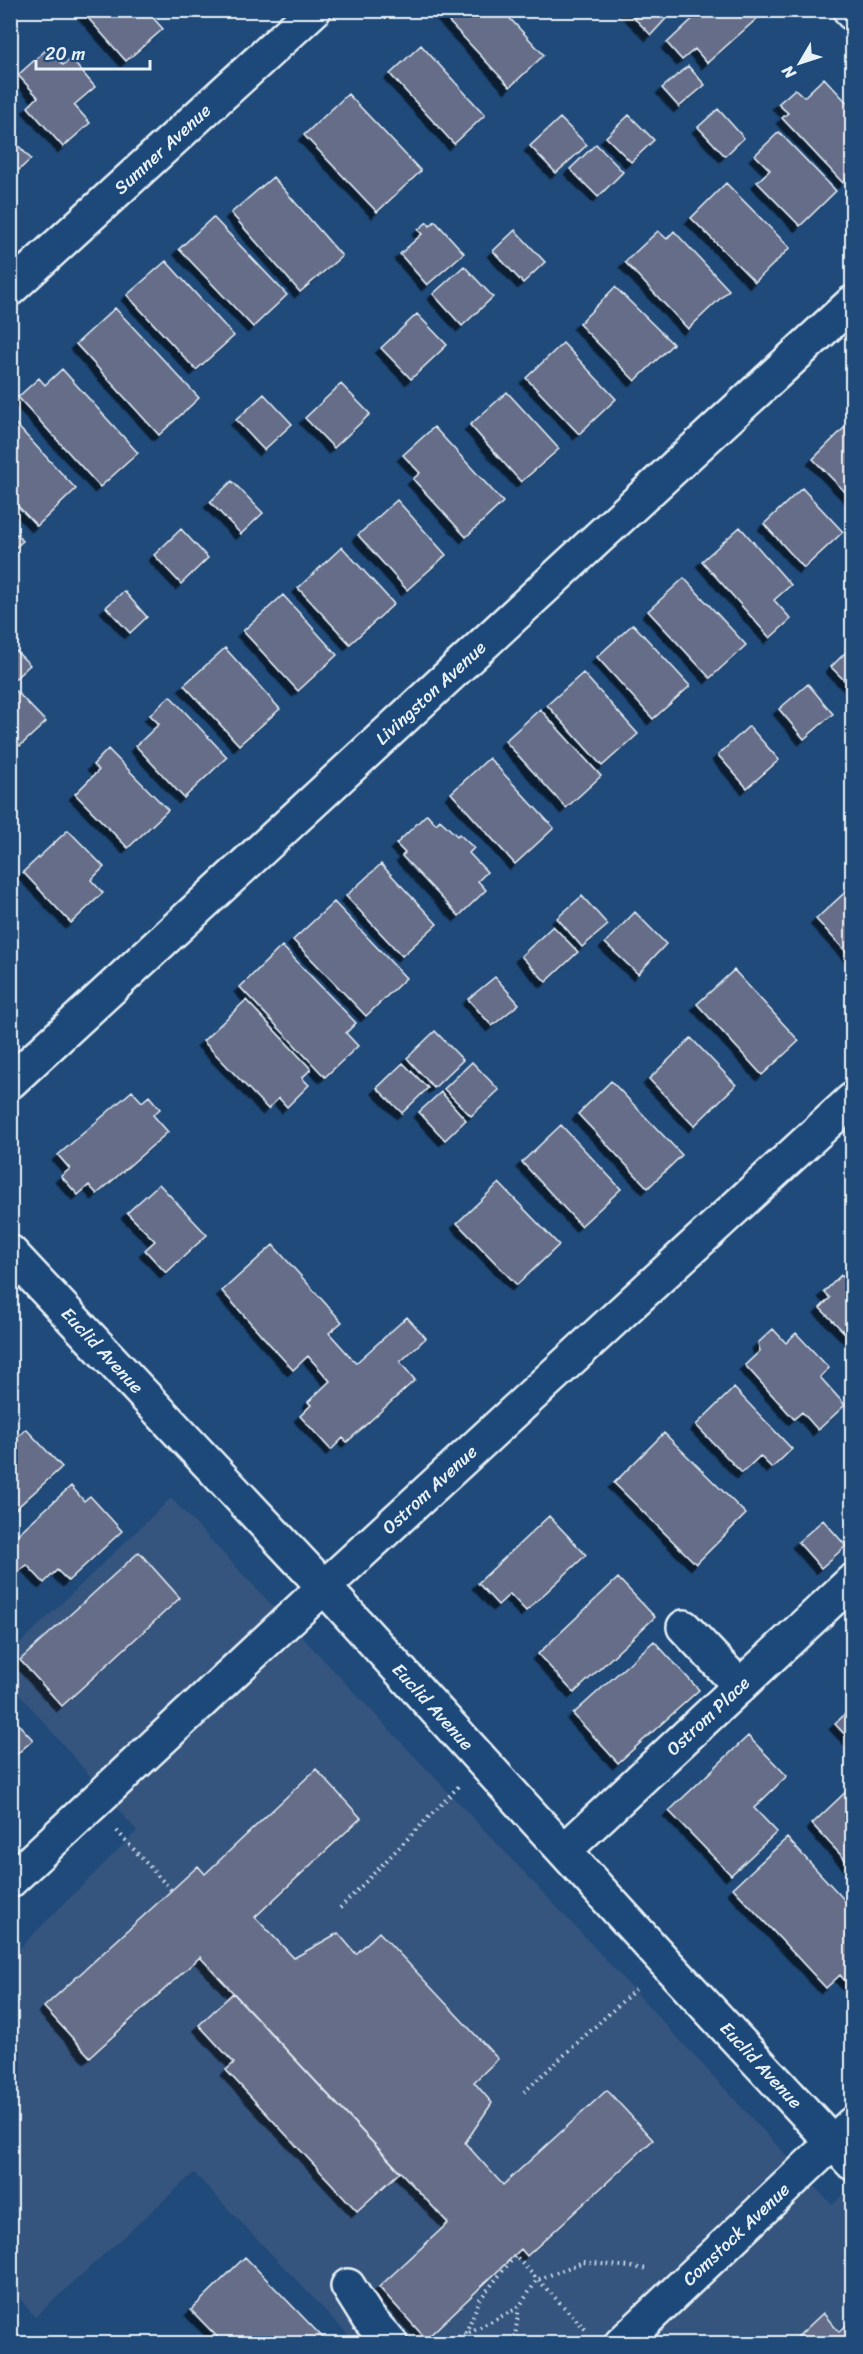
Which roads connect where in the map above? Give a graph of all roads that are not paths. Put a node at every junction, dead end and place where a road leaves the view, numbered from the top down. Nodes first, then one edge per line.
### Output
1 (314, 10) edge
2 (10, 289) edge
3 (852, 303) edge
4 (10, 1082) edge
5 (852, 1100) edge
6 (10, 1252) edge
7 (852, 1581) edge
8 (324, 1587) junction
9 (684, 1627) dead end
10 (740, 1686) junction
11 (565, 1850) junction
12 (10, 1881) edge
13 (846, 2143) edge
14 (348, 2286) dead end
15 (606, 2340) edge
16 (391, 2343) edge

1 - 2 street, Sumner Avenue
3 - 4 street, Livingston Avenue
5 - 8 street, Ostrom Avenue
6 - 8 street, Euclid Avenue
7 - 10 street, Ostrom Place
8 - 11 street, Euclid Avenue
8 - 12 street, Ostrom Avenue
9 - 10 street
10 - 11 street, Ostrom Place
11 - 13 street, Euclid Avenue
13 - 15 street, Comstock Avenue
14 - 16 street

